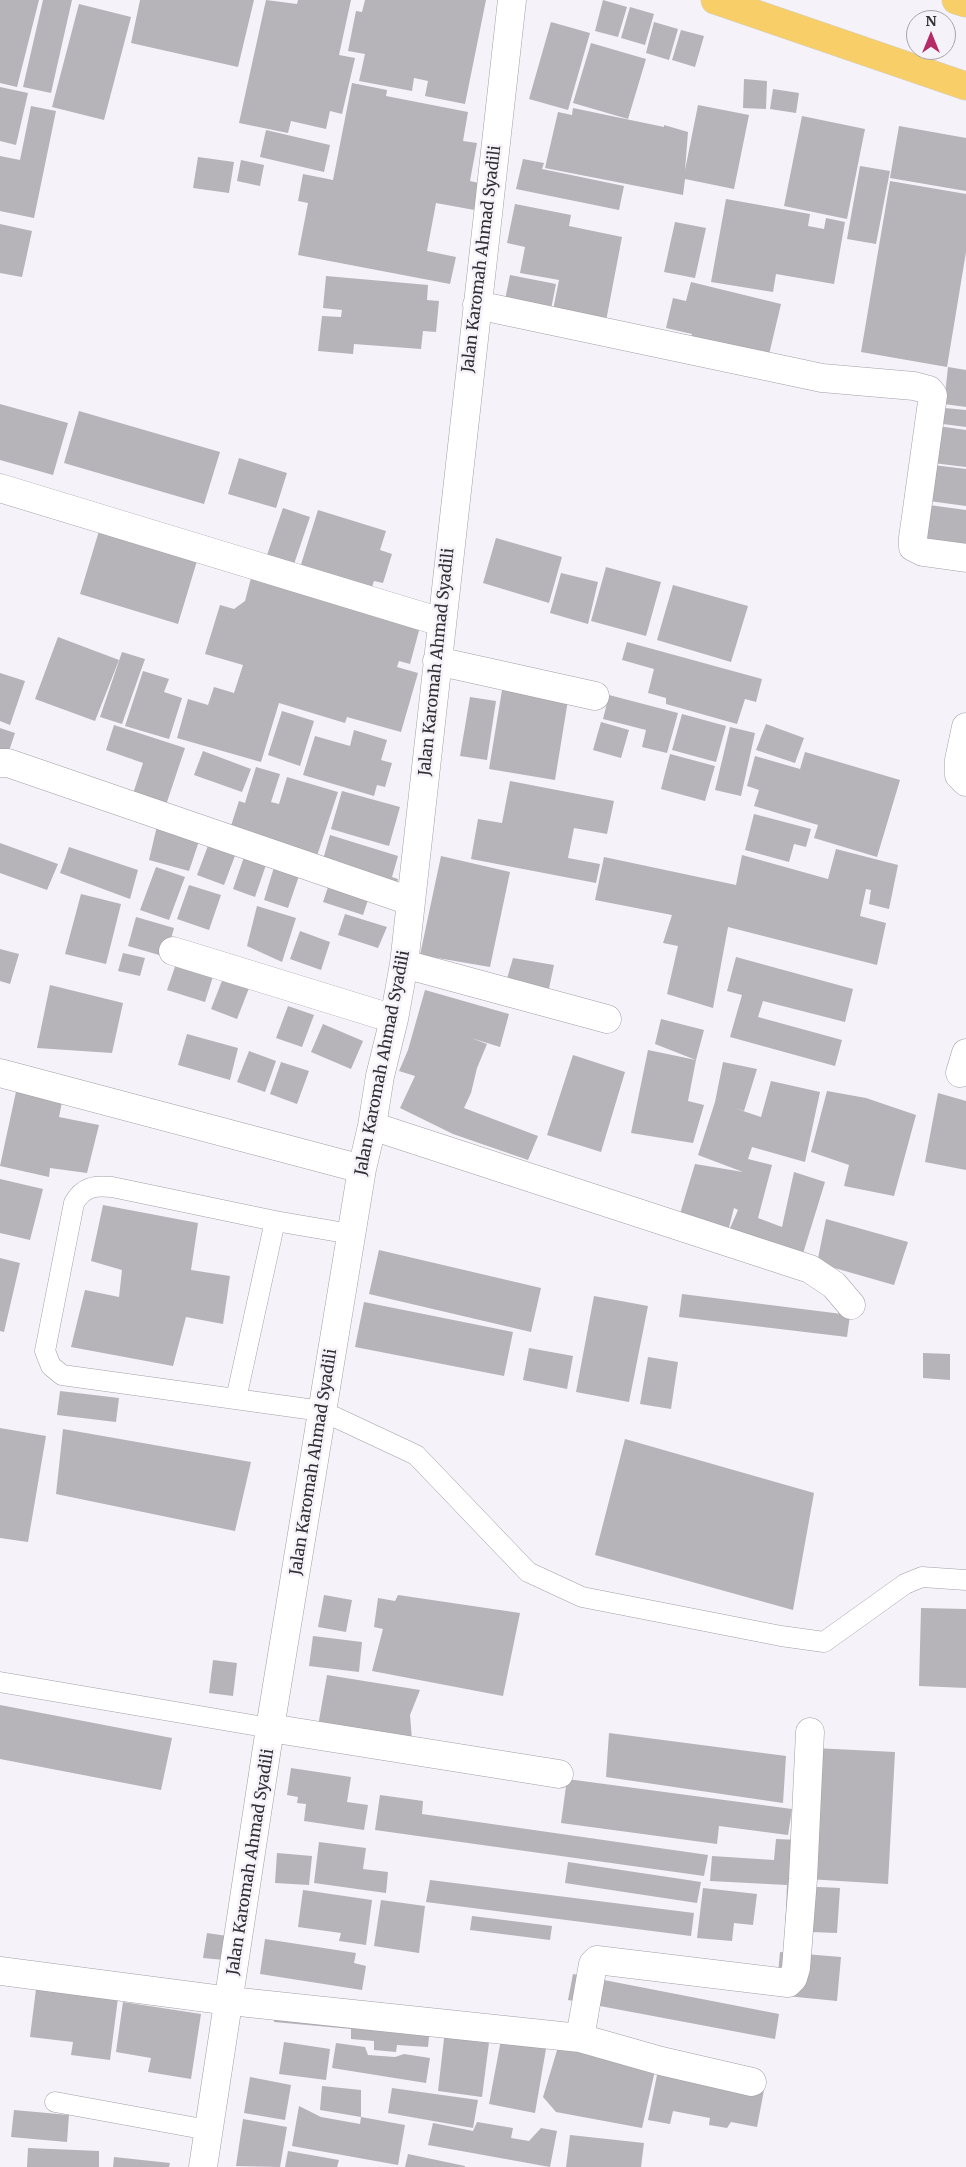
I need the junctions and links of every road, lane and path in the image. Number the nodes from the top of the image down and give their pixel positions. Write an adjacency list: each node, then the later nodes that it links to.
1 (512, 0): 6 (street, Jalan Karomah Ahmad Syadili)
2 (715, 0): 5 (highway)
3 (956, 0): 4 (highway)
4 (966, 3)
5 (966, 86)
6 (477, 305): 8 (street); 9 (street, Jalan Karomah Ahmad Syadili)
7 (0, 488): 9 (street)
8 (966, 558)
9 (441, 622): 10 (street, Jalan Karomah Ahmad Syadili)
10 (437, 661): 11 (street); 15 (street, Jalan Karomah Ahmad Syadili)
11 (595, 696)
12 (966, 727): 14 (street)
13 (0, 762): 15 (street)
14 (966, 782)
15 (410, 901): 17 (street, Jalan Karomah Ahmad Syadili)
16 (173, 951): 18 (street)
17 (404, 964): 18 (street, Jalan Karomah Ahmad Syadili); 19 (street)
18 (394, 1019): 21 (street, Jalan Karomah Ahmad Syadili)
19 (607, 1019)
20 (0, 1073): 22 (street)
21 (372, 1126): 22 (street, Jalan Karomah Ahmad Syadili); 25 (street)
22 (362, 1169): 24 (street, Jalan Karomah Ahmad Syadili)
23 (275, 1221): 24 (lane); 26 (lane); 26 (lane)
24 (351, 1234): 27 (street, Jalan Karomah Ahmad Syadili)
25 (851, 1305)
26 (236, 1399): 27 (lane)
27 (322, 1411): 28 (lane); 30 (street, Jalan Karomah Ahmad Syadili)
28 (966, 1580)
29 (0, 1682): 30 (lane)
30 (270, 1728): 32 (street); 34 (street, Jalan Karomah Ahmad Syadili)
31 (810, 1732): 35 (street)
32 (559, 1774)
33 (0, 1971): 34 (street)
34 (230, 2001): 35 (street); 38 (street, Jalan Karomah Ahmad Syadili)
35 (580, 2038): 36 (street)
36 (752, 2082)
37 (55, 2102): 38 (lane)
38 (208, 2130): 39 (street, Jalan Karomah Ahmad Syadili)
39 (203, 2167)

